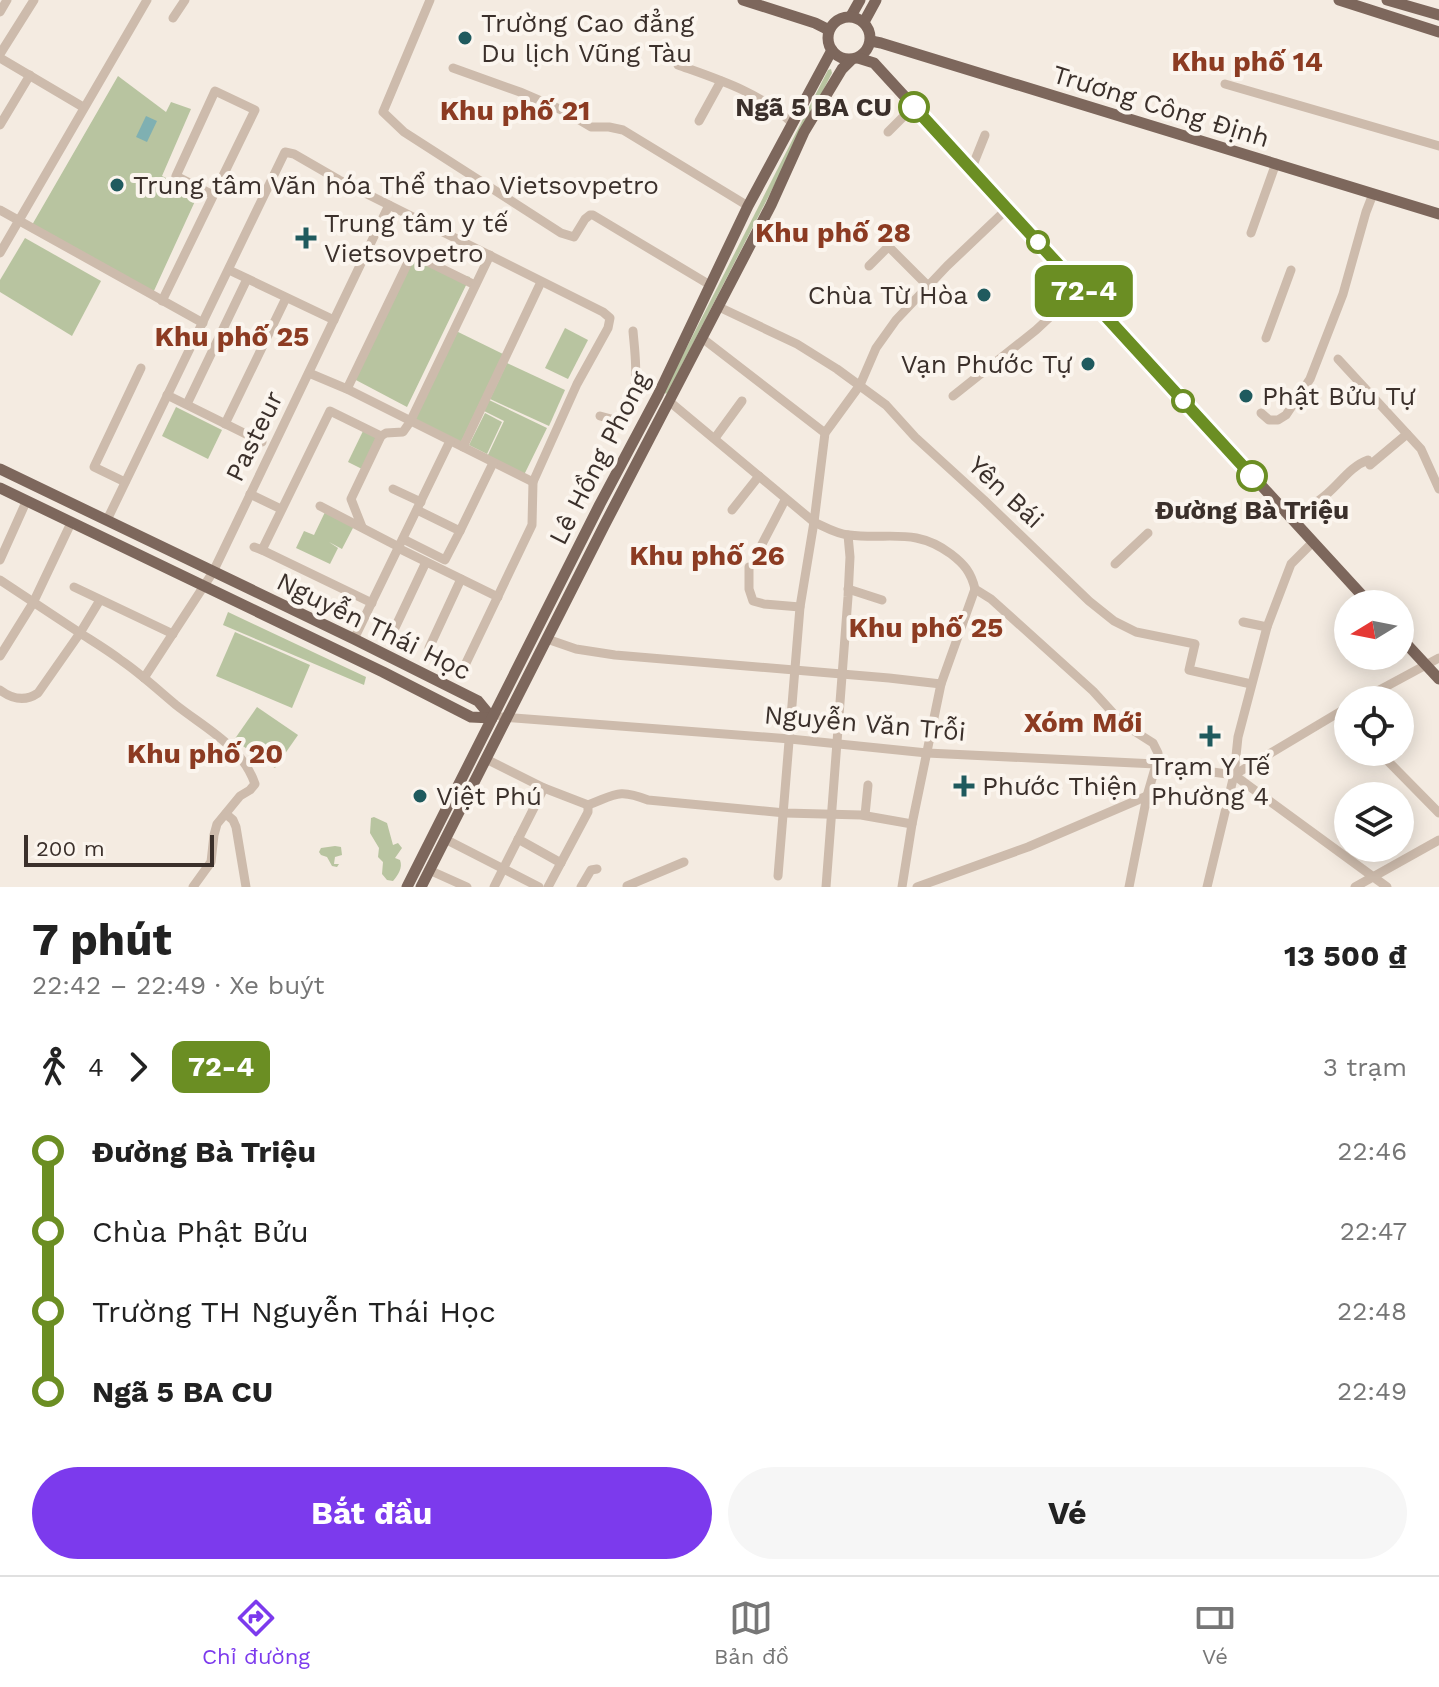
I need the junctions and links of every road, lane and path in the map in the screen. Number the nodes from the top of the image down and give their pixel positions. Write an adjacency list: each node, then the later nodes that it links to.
1 (7, 0): 11 (street)
2 (34, 0): 20 (street)
3 (147, 0): 27 (street)
4 (185, 0): 14 (street)
5 (430, 0): 54 (street)
6 (743, 0): 16 (main road)
7 (860, 0): 13 (main road)
8 (876, 0): 15 (main road)
9 (1339, 0): 17 (main road)
10 (1387, 0): 12 (main road)
11 (0, 12)
12 (1439, 15)
13 (851, 16): 15 (main road); 16 (main road)
14 (173, 18)
15 (864, 22): 18 (main road)
16 (829, 30): 19 (main road)
17 (1439, 32)
18 (871, 41): 21 (main road); 35 (main road, Trương Công Định)
19 (832, 50): 21 (main road); 30 (main road, Lê Hồng Phong)
20 (0, 56): 24 (street)
21 (854, 59): 28 (main road); 59 (main road, Lê Hồng Phong)
22 (678, 65): 25 (street)
23 (453, 68): 40 (street)
24 (30, 75): 27 (street); 31 (street)
25 (721, 81): 29 (street); 30 (street)
26 (1225, 84): 34 (street)
27 (83, 107): 44 (street)
28 (913, 107): 32 (street); 36 (main road)
29 (699, 121)
30 (792, 123): 40 (main road, Lê Hồng Phong)
31 (0, 125)
32 (888, 132)
33 (985, 135): 36 (street)
34 (1439, 146)
35 (1276, 163): 37 (main road, Trương Công Định); 45 (street)
36 (971, 170): 41 (main road)
37 (1373, 194): 43 (main road, Trương Công Định); 76 (street)
38 (213, 195): 38 (street); 58 (street)
39 (389, 205): 47 (street); 49 (street); 60 (street, Pasteur)
40 (748, 206): 54 (main road, Lê Hồng Phong)
41 (1007, 209): 55 (street); 56 (main road)
42 (0, 210): 44 (street)
43 (1439, 214)
44 (18, 221): 46 (street); 58 (street)
45 (1251, 233)
46 (0, 253)
47 (490, 255): 52 (street); 53 (street)
48 (869, 266): 55 (street)
49 (229, 270): 51 (street); 61 (street)
50 (1291, 270): 64 (street)
51 (247, 279): 57 (street); 75 (street)
52 (541, 282): 86 (street); 91 (street)
53 (475, 285): 69 (street); 78 (street)
54 (710, 285): 71 (main road, Lê Hồng Phong)
55 (928, 286): 68 (street)
56 (1081, 288): 72 (street); 102 (main road)
57 (286, 298): 60 (street); 79 (street)
58 (162, 301): 61 (street)
59 (719, 307): 63 (main road, Lê Hồng Phong); 68 (street, Yên Bái)
60 (334, 320): 67 (street, Pasteur)
61 (203, 323): 70 (street)
62 (633, 331): 77 (street)
63 (702, 338): 74 (main road, Lê Hồng Phong); 80 (street)
64 (1266, 338)
65 (1338, 359): 81 (street)
66 (141, 368): 90 (street)
67 (309, 373): 69 (street); 95 (street, Pasteur)
68 (860, 385): 80 (street); 150 (street, Yên Bái)
69 (347, 389): 78 (street)
70 (167, 395): 75 (street); 90 (street)
71 (658, 395): 74 (main road); 155 (main road, Lê Hồng Phong)
72 (953, 396)
73 (742, 401): 83 (street)
74 (670, 402): 83 (street); 137 (main road, Lê Hồng Phong)
75 (187, 404): 79 (street)
76 (1261, 413)
77 (600, 416)
78 (410, 422): 82 (street); 84 (street)
79 (225, 424): 85 (street)
80 (825, 433): 104 (street)
81 (1407, 434): 94 (street); 102 (street)
82 (381, 436): 100 (street); 106 (street)
83 (715, 438): 89 (street)
84 (450, 441): 86 (street); 99 (street)
85 (262, 442)
86 (463, 447): 87 (street)
87 (493, 463): 91 (street); 107 (street)
88 (0, 469): 103 (main road, Nguyễn Thái Học)
89 (759, 476): 96 (street); 101 (street)
90 (125, 482): 103 (street)
91 (533, 482): 125 (street)
92 (0, 488): 97 (main road, Nguyễn Thái Học)
93 (393, 489): 99 (street)
94 (1439, 489)
95 (250, 494): 100 (street); 117 (street, Pasteur)
96 (785, 500): 104 (street); 112 (street)
97 (26, 502): 105 (main road, Nguyễn Thái Học); 113 (street)
98 (320, 506): 106 (street)
99 (419, 506): 107 (street); 111 (street)
100 (281, 509): 129 (street)
101 (732, 510)
102 (1291, 519): 110 (main road)
103 (107, 520): 117 (main road, Nguyễn Thái Học)
104 (814, 522): 109 (street); 130 (street)
105 (71, 523): 120 (main road, Nguyễn Thái Học); 128 (street)
106 (362, 527): 111 (street)
107 (460, 531): 111 (street)
108 (1148, 533): 115 (street)
109 (848, 535): 122 (street); 123 (street)
110 (1313, 542): 124 (main road); 132 (street)
111 (400, 545): 114 (street); 129 (street)
112 (760, 548)
113 (0, 560)
114 (426, 562): 118 (street); 133 (street)
115 (1115, 564)
116 (749, 567): 130 (street)
117 (213, 572): 120 (street, Pasteur); 136 (main road, Nguyễn Thái Học)
118 (461, 579): 125 (street); 138 (street)
119 (0, 580): 128 (street)
120 (203, 586): 135 (street, Pasteur); 140 (main road, Nguyễn Thái Học)
121 (74, 587): 126 (street)
122 (848, 589): 127 (street); 146 (street)
123 (975, 589): 149 (street); 162 (street)
124 (1357, 590)
125 (498, 597): 143 (street)
126 (100, 600): 134 (street); 135 (street)
127 (882, 600)
128 (33, 603): 134 (street); 141 (street)
129 (372, 603): 136 (street)
130 (800, 607): 145 (street)
131 (1243, 622): 132 (street)
132 (1267, 627): 150 (street)
133 (393, 632)
134 (80, 633): 147 (street); 152 (street)
135 (173, 634): 147 (street, Pasteur)
136 (354, 639): 140 (main road); 155 (main road, Nguyễn Thái Học)
137 (547, 639): 145 (street); 154 (main road, Lê Hồng Phong)
138 (429, 648)
139 (1414, 652): 144 (main road)
140 (347, 655): 155 (main road, Nguyễn Thái Học)
141 (0, 656)
142 (1439, 658): 144 (street)
143 (466, 663)
144 (1427, 665): 148 (main road); 151 (street)
145 (796, 670): 146 (street); 157 (street)
146 (841, 674): 149 (street); 159 (street)
147 (144, 678): 171 (street)
148 (1439, 679)
149 (941, 684): 160 (street)
150 (1251, 684): 164 (street)
151 (1387, 686)
152 (0, 690)
153 (1334, 716): 164 (street)
154 (507, 717): 155 (street, Nguyễn Văn Trỗi); 157 (street, Nguyễn Văn Trỗi); 158 (main road, Lê Hồng Phong)
155 (492, 718): 156 (main road, Lê Hồng Phong)
156 (483, 736): 158 (main road); 180 (main road, Lê Hồng Phong)
157 (790, 739): 159 (street, Nguyễn Văn Trỗi); 169 (street)
158 (495, 742): 161 (main road, Lê Hồng Phong)
159 (837, 745): 160 (street, Nguyễn Văn Trỗi); 172 (street)
160 (927, 753): 162 (street, Nguyễn Văn Trỗi); 174 (street)
161 (486, 759): 166 (street); 175 (main road, Lê Hồng Phong)
162 (1156, 764): 164 (street, Nguyễn Văn Trỗi); 167 (street)
163 (1393, 766): 170 (street)
164 (1234, 775): 184 (street); 199 (street)
165 (868, 785): 173 (street)
166 (544, 788): 168 (street); 176 (street)
167 (1147, 796): 197 (street); 198 (street)
168 (588, 805): 169 (street); 179 (street)
169 (785, 813): 172 (street); 183 (street)
170 (1439, 813)
171 (226, 814): 186 (street); 187 (street)
172 (831, 815): 173 (street); 195 (street)
173 (865, 815): 174 (street)
174 (912, 824): 196 (street)
175 (445, 839): 180 (main road, Lê Hồng Phong); 181 (street)
176 (518, 839): 179 (street); 181 (street)
177 (1439, 840): 184 (street)
178 (684, 862): 185 (street)
179 (561, 863): 193 (street)
180 (428, 865): 188 (main road, Lê Hồng Phong); 189 (main road, Lê Hồng Phong); 190 (street)
181 (503, 869): 191 (street); 192 (street)
182 (597, 869): 194 (street)
183 (778, 876)
184 (1374, 877): 200 (street); 201 (street)
185 (627, 886)
186 (193, 887)
187 (246, 887)
188 (407, 887)
189 (421, 887)
190 (467, 887)
191 (494, 887)
192 (539, 887)
193 (548, 887)
194 (581, 887)
195 (826, 887)
196 (902, 887)
197 (917, 887)
198 (1129, 887)
199 (1207, 887)
200 (1355, 887)
201 (1387, 887)

